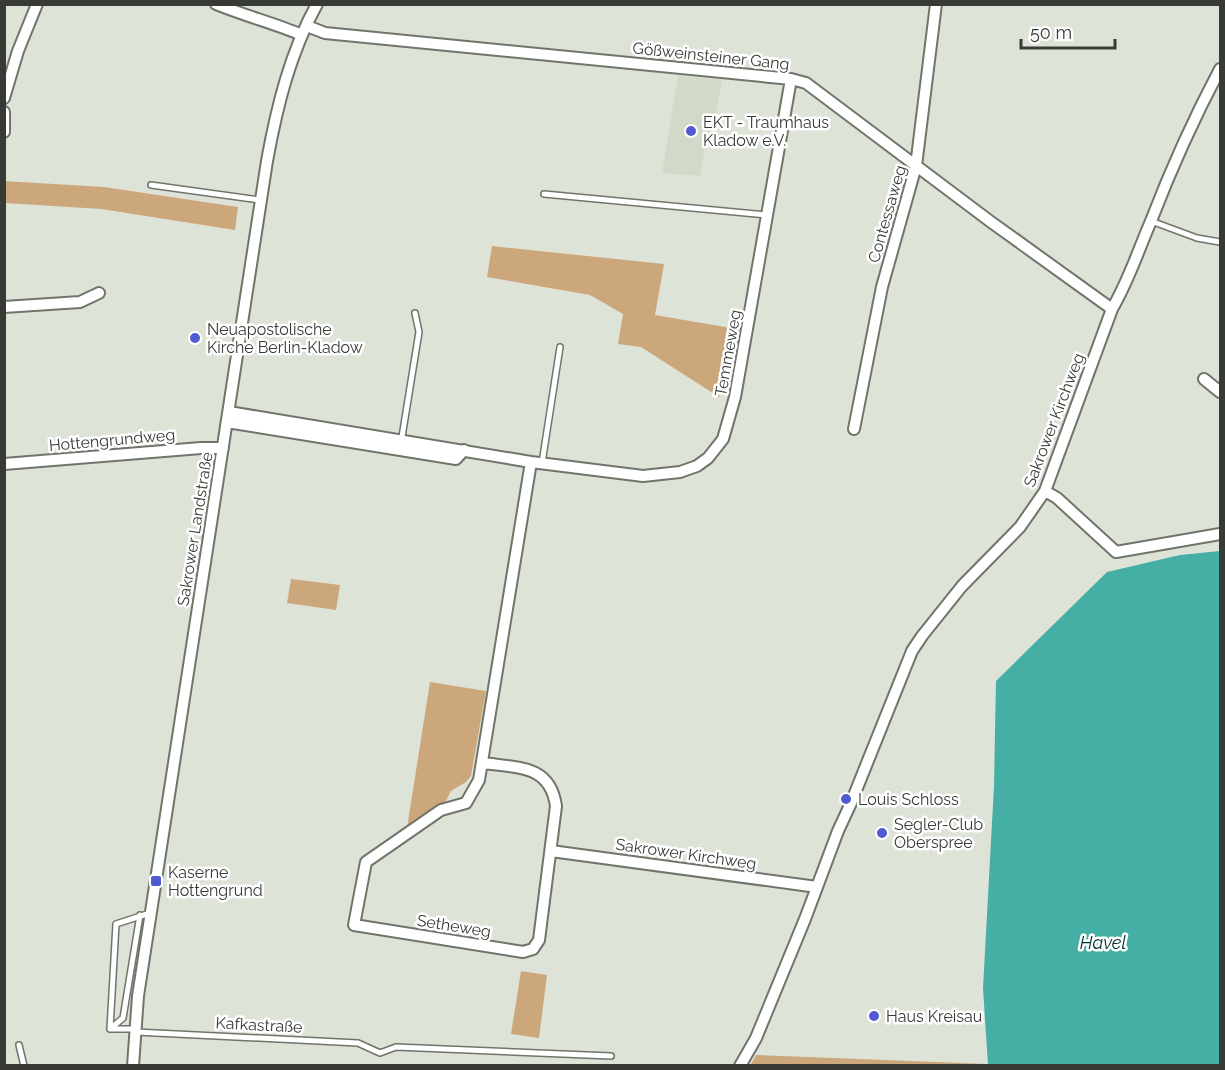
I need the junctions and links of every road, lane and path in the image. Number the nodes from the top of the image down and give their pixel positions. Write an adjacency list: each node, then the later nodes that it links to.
1 (37, 4): 8 (street)
2 (216, 4): 5 (street, Gößweinsteiner Gang)
3 (317, 4): 5 (street, Sakrower Landstraße)
4 (936, 4): 11 (street, Contessaweg)
5 (304, 31): 7 (street, Gößweinsteiner Gang); 14 (street, Sakrower Landstraße)
6 (1221, 69): 16 (street, Sakrower Kirchweg)
7 (791, 79): 11 (street, Gößweinsteiner Gang); 15 (street, Temmeweg)
8 (4, 99)
9 (4, 112): 10 (street)
10 (4, 132)
11 (916, 166): 20 (street, Gößweinsteiner Gang); 26 (street, Contessaweg)
12 (151, 184): 14 (lane)
13 (544, 194): 15 (lane)
14 (262, 201): 25 (street, Sakrower Landstraße)
15 (767, 215): 29 (street, Temmeweg)
16 (1151, 221): 17 (lane); 20 (street, Sakrower Kirchweg)
17 (1221, 242)
18 (99, 293): 19 (street)
19 (4, 307)
20 (1112, 309): 31 (street, Sakrower Kirchweg)
21 (415, 313): 27 (lane)
22 (560, 347): 29 (lane)
23 (1204, 379): 24 (street)
24 (1221, 392)
25 (228, 417): 27 (street, Temmeweg); 28 (street, Sakrower Landstraße)
26 (854, 429)
27 (401, 445): 29 (street, Temmeweg)
28 (223, 448): 30 (street, Hottengrundweg); 36 (street, Sakrower Landstraße)
29 (537, 462): 33 (street, Setheweg)
30 (4, 464)
31 (1045, 490): 32 (street); 35 (street, Sakrower Kirchweg)
32 (1221, 534)
33 (483, 763): 34 (street, Setheweg); 34 (street, Setheweg)
34 (551, 851): 35 (street, Sakrower Kirchweg)
35 (817, 887): 43 (street, Sakrower Kirchweg)
36 (145, 914): 37 (lane); 37 (lane); 38 (street, Sakrower Landstraße)
37 (110, 1029): 38 (lane, Kafkastraße)
38 (134, 1030): 40 (lane, Kafkastraße); 42 (street, Sakrower Landstraße)
39 (19, 1045): 41 (lane)
40 (611, 1056)
41 (24, 1065)
42 (133, 1065)
43 (741, 1065)

